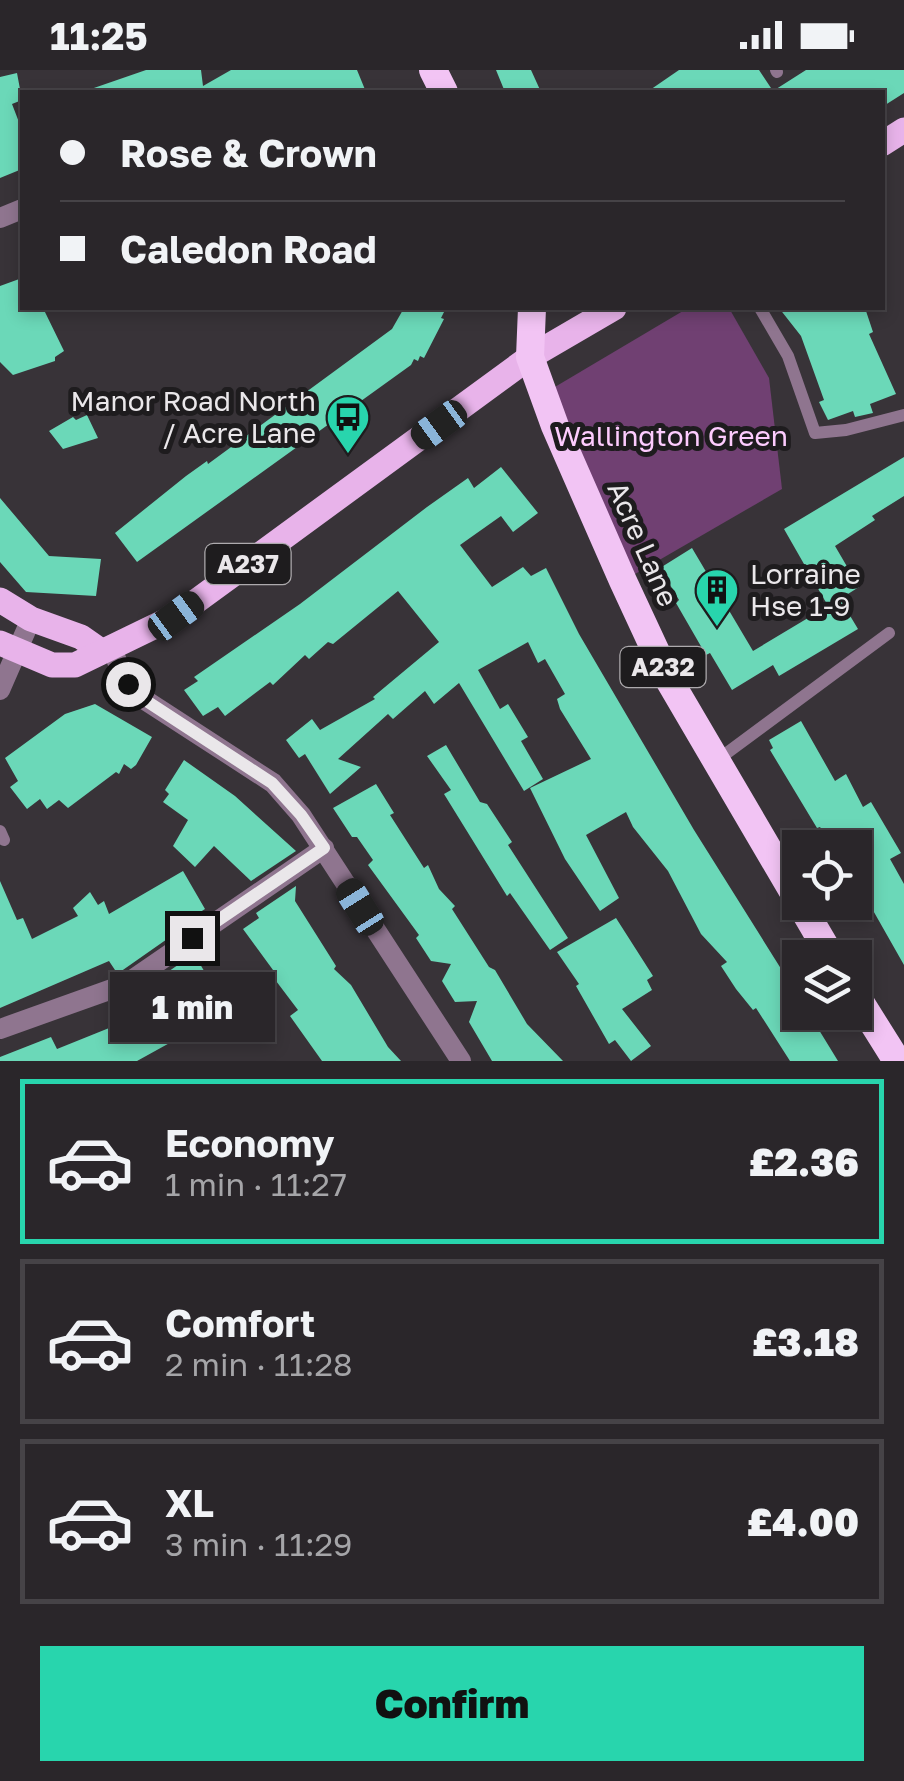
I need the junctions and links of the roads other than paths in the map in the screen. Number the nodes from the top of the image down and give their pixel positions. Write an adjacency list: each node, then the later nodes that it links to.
1 (532, 310): 4 (highway, A232)
2 (611, 310): 4 (main road, A237)
3 (761, 310): 5 (lane)
4 (530, 358): 10 (main road, A237); 12 (highway, Acre Lane / A232)
5 (904, 416)
6 (0, 600): 7 (main road)
7 (31, 620): 9 (street); 10 (main road)
8 (889, 633): 12 (lane)
9 (8, 647): 10 (main road, A237); 11 (street)
10 (107, 650): 13 (street)
11 (0, 690)
12 (716, 760): 14 (highway, Acre Lane / A232)
13 (324, 848): 16 (street); 17 (street)
14 (821, 940)
15 (872, 1021): 18 (highway)
16 (0, 1028)
17 (461, 1061)
18 (897, 1061)

